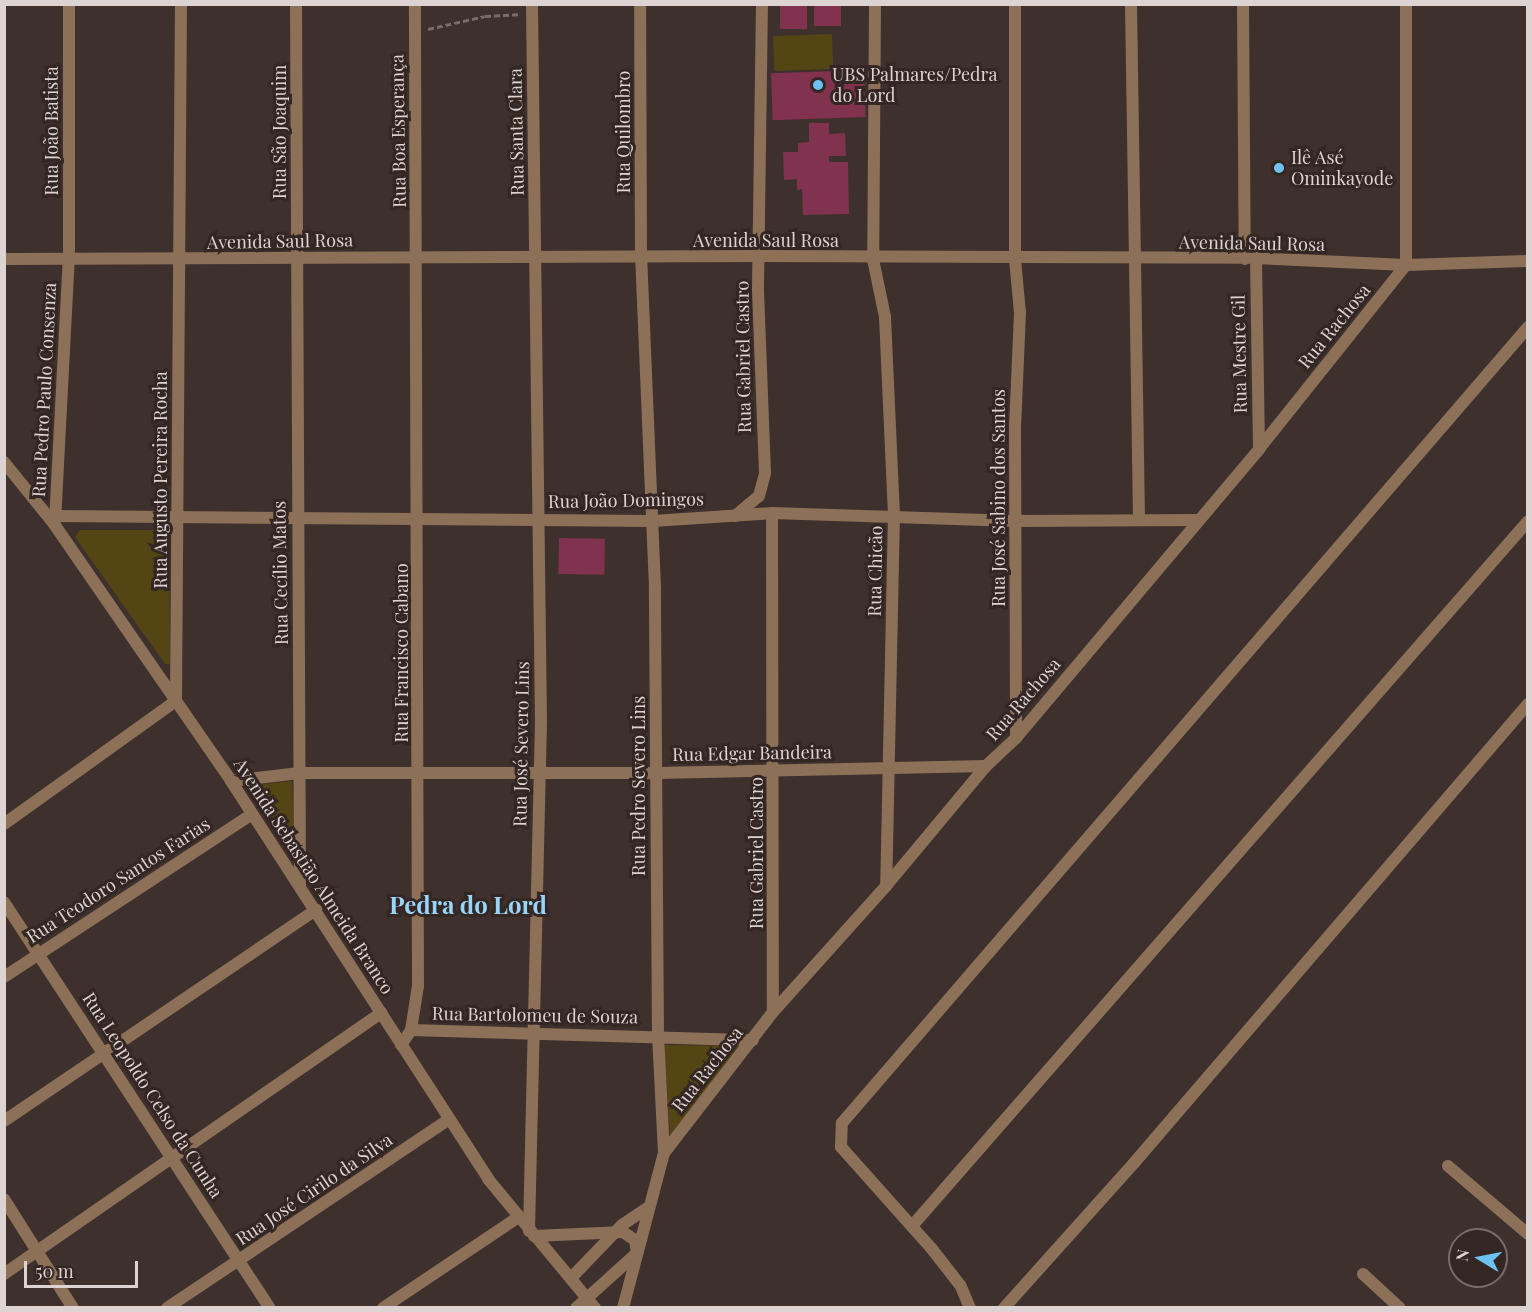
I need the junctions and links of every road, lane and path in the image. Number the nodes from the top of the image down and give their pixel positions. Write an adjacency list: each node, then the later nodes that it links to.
1 (69, 4): 16 (street, Rua João Batista)
2 (181, 4): 23 (street, Rua Augusto Pereira Rocha)
3 (297, 4): 24 (street, Rua São Joaquim)
4 (415, 4): 13 (street, Rua Boa Esperança)
5 (640, 4): 20 (street, Rua Quilombro)
6 (762, 4): 15 (street, Rua Gabriel Castro)
7 (875, 4): 21 (street, Rua Chicão)
8 (1015, 4): 22 (street, Rua José Sabino dos Santos)
9 (1131, 4): 25 (street)
10 (1243, 4): 18 (street, Rua Mestre Gil)
11 (1406, 4): 27 (street)
12 (532, 9): 13 (path); 17 (street, Rua Santa Clara)
13 (415, 31): 14 (street, Rua Boa Esperança)
14 (417, 256): 17 (street, Avenida Saul Rosa); 24 (street, Avenida Saul Rosa); 35 (street, Rua Francisco Cabano)
15 (760, 256): 20 (street, Avenida Saul Rosa); 21 (street, Avenida Saul Rosa); 34 (street, Rua Gabriel Castro)
16 (69, 258): 19 (street, Avenida Saul Rosa); 23 (street, Avenida Saul Rosa); 38 (street, Rua Pedro Paulo Consenza)
17 (536, 258): 20 (street, Avenida Saul Rosa); 37 (street, Rua José Severo Lins)
18 (1250, 258): 25 (street, Avenida Saul Rosa); 27 (street, Avenida Saul Rosa); 29 (street, Rua Mestre Gil)
19 (4, 259)
20 (641, 259): 41 (street, Rua Pedro Severo Lins)
21 (873, 259): 22 (street, Avenida Saul Rosa); 32 (street, Rua Chicão)
22 (1015, 259): 25 (street, Avenida Saul Rosa); 42 (street, Rua José Sabino dos Santos)
23 (179, 260): 24 (street, Avenida Saul Rosa); 36 (street, Rua Augusto Pereira Rocha)
24 (297, 260): 33 (street, Rua Cecílio Matos)
25 (1132, 260): 39 (street)
26 (1527, 261): 27 (street, Avenida Saul Rosa)
27 (1406, 265): 29 (street, Rua Rachosa)
28 (1527, 327): 79 (street)
29 (1258, 449): 40 (street, Rua Rachosa)
30 (4, 462): 38 (street, Avenida Sebastião Almeida Branco)
31 (772, 513): 32 (street, Rua João Domingos); 34 (street, Rua João Domingos); 49 (street, Rua Gabriel Castro)
32 (894, 514): 42 (street, Rua João Domingos); 48 (street, Rua Chicão)
33 (297, 515): 35 (street, Rua João Domingos); 36 (street, Rua João Domingos); 52 (street, Rua Cecílio Matos)
34 (735, 516): 41 (street, Rua João Domingos)
35 (418, 518): 37 (street, Rua João Domingos); 50 (street, Rua Francisco Cabano)
36 (178, 519): 38 (street, Rua João Domingos); 44 (street, Rua Augusto Pereira Rocha)
37 (539, 519): 41 (street, Rua João Domingos); 51 (street, Rua José Severo Lins)
38 (55, 520): 44 (street, Avenida Sebastião Almeida Branco)
39 (1139, 520): 40 (street, Rua João Domingos); 42 (street, Rua João Domingos)
40 (1198, 520): 46 (street, Rua Rachosa)
41 (652, 521): 53 (street, Rua Pedro Severo Lins)
42 (1015, 521): 46 (street, Rua José Sabino dos Santos)
43 (1527, 521): 79 (street)
44 (176, 701): 54 (street, Avenida Sebastião Almeida Branco); 56 (street)
45 (1527, 704): 97 (street)
46 (1016, 738): 47 (street, Rua Rachosa)
47 (986, 766): 48 (street, Rua Edgar Bandeira); 58 (street, Rua Rachosa)
48 (888, 769): 49 (street, Rua Edgar Bandeira); 58 (street, Rua Chicão)
49 (774, 770): 53 (street, Rua Edgar Bandeira); 63 (street, Rua Gabriel Castro)
50 (419, 771): 51 (street, Rua Edgar Bandeira); 52 (street, Rua Edgar Bandeira); 65 (street, Rua Francisco Cabano)
51 (539, 772): 53 (street, Rua Edgar Bandeira); 66 (street, Rua José Severo Lins)
52 (300, 773): 54 (street, Rua Edgar Bandeira); 57 (street, Rua Cecílio Matos)
53 (656, 773): 67 (street, Rua Pedro Severo Lins)
54 (231, 781): 55 (street, Avenida Sebastião Almeida Branco)
55 (252, 814): 57 (street, Avenida Sebastião Almeida Branco); 61 (street, Rua Teodoro Santos Farias)
56 (4, 824)
57 (300, 886): 60 (street, Avenida Sebastião Almeida Branco)
58 (886, 886): 63 (street, Rua Rachosa)
59 (4, 902): 61 (street, Rua Leopoldo Celso da Cunha)
60 (316, 910): 64 (street, Avenida Sebastião Almeida Branco); 70 (street)
61 (38, 953): 62 (street, Rua Teodoro Santos Farias); 70 (street, Rua Leopoldo Celso da Cunha)
62 (4, 977)
63 (773, 1012): 68 (street, Rua Rachosa)
64 (381, 1013): 69 (street, Avenida Sebastião Almeida Branco); 74 (street)
65 (411, 1030): 66 (street, Rua Bartolomeu de Souza); 69 (street, Rua Francisco Cabano)
66 (534, 1033): 67 (street, Rua Bartolomeu de Souza); 80 (street, Rua José Severo Lins)
67 (658, 1036): 68 (street, Rua Bartolomeu de Souza); 73 (street, Rua Pedro Severo Lins)
68 (753, 1040): 73 (street, Rua Rachosa)
69 (401, 1045): 71 (street, Avenida Sebastião Almeida Branco)
70 (107, 1054): 72 (street); 74 (street, Rua Leopoldo Celso da Cunha)
71 (449, 1119): 78 (street, Avenida Sebastião Almeida Branco); 85 (street, Rua José Cirilo da Silva)
72 (4, 1121)
73 (664, 1153): 77 (street, Rua Pedro Severo Lins)
74 (173, 1157): 83 (street); 85 (street, Rua Leopoldo Celso da Cunha)
75 (1448, 1166): 82 (street)
76 (4, 1199): 83 (street)
77 (647, 1208): 81 (street); 84 (street, Rua Pedro Severo Lins)
78 (518, 1218): 80 (street, Avenida Sebastião Almeida Branco); 93 (street)
79 (912, 1226): 96 (street)
80 (531, 1234): 81 (street); 88 (street, Avenida Sebastião Almeida Branco)
81 (614, 1234): 84 (street); 88 (street)
82 (1527, 1234)
83 (38, 1252): 86 (street); 90 (street)
84 (637, 1253): 89 (street); 95 (street, Rua Pedro Severo Lins)
85 (239, 1261): 91 (street, Rua José Cirilo da Silva); 92 (street, Rua Leopoldo Celso da Cunha)
86 (4, 1274)
87 (1363, 1274): 98 (street)
88 (571, 1278): 89 (street, Avenida Sebastião Almeida Branco)
89 (592, 1303): 94 (street)
90 (73, 1308)
91 (167, 1308)
92 (270, 1308)
93 (382, 1308)
94 (576, 1308)
95 (623, 1308)
96 (970, 1308)
97 (1004, 1308)
98 (1400, 1308)

